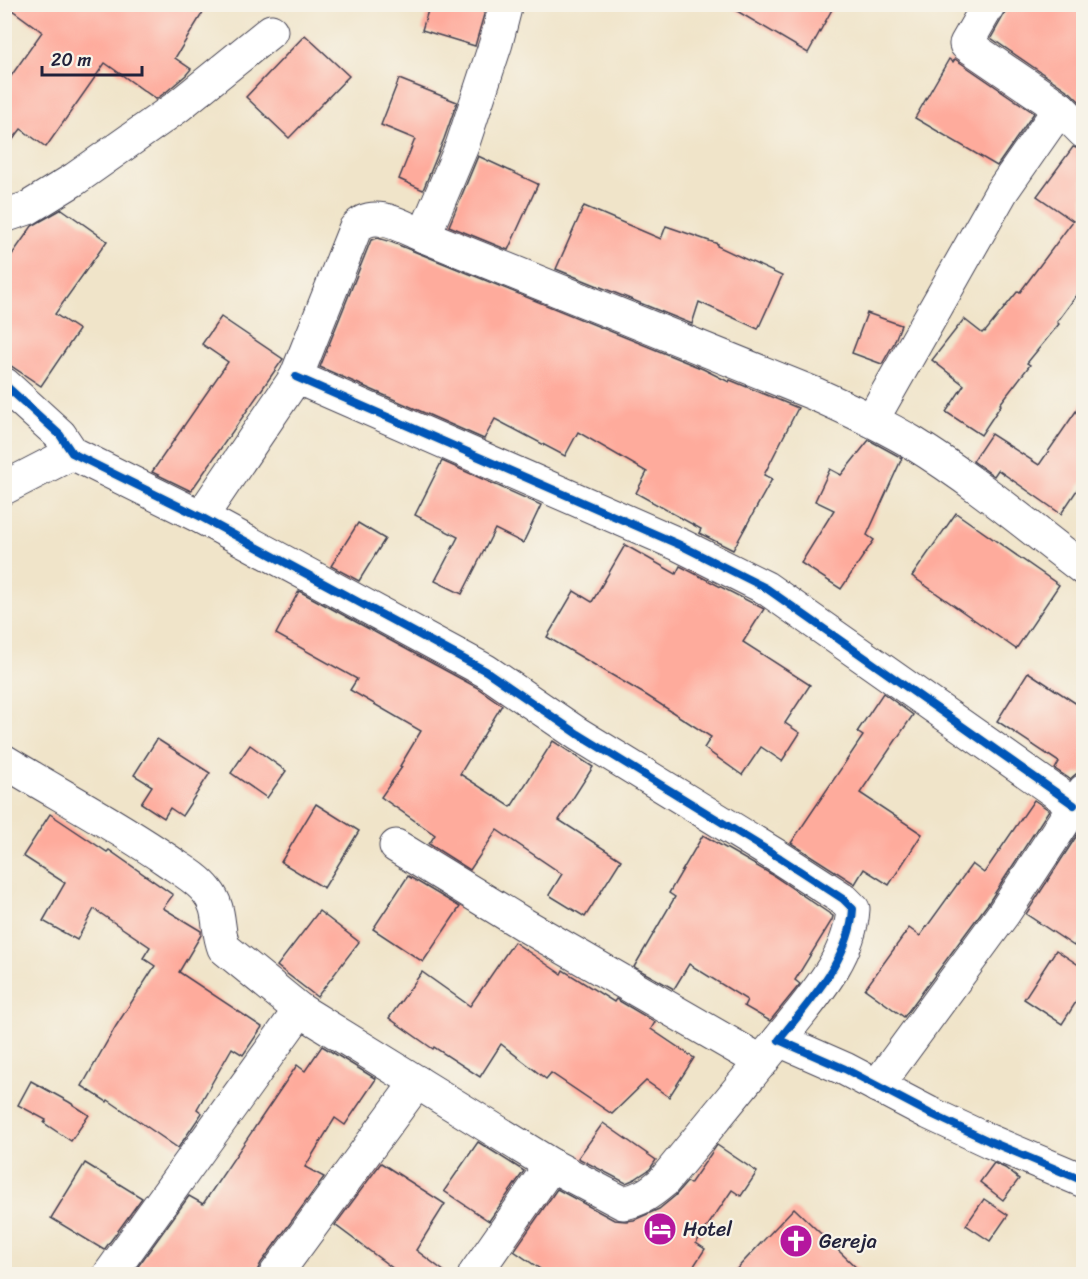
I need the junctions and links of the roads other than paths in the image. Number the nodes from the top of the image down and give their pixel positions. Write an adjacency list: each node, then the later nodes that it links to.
1 (506, 4): 7 (street)
2 (989, 4): 4 (street)
3 (271, 31): 6 (street)
4 (1060, 108): 5 (street); 10 (street)
5 (1083, 132)
6 (4, 216)
7 (424, 236): 8 (street); 10 (street)
8 (296, 377): 13 (street); 16 (street)
9 (4, 384): 11 (street)
10 (872, 420): 14 (street)
11 (66, 444): 12 (street); 13 (street)
12 (4, 488)
13 (201, 517): 19 (street)
14 (1083, 569)
15 (4, 761): 18 (street)
16 (1078, 798): 21 (street)
17 (396, 846): 19 (street)
18 (300, 1010): 20 (street); 24 (street)
19 (770, 1051): 21 (street); 22 (street)
20 (417, 1082): 22 (street); 25 (street)
21 (878, 1086): 23 (street)
22 (551, 1166): 26 (street)
23 (1083, 1181)
24 (110, 1275)
25 (276, 1275)
26 (474, 1275)

